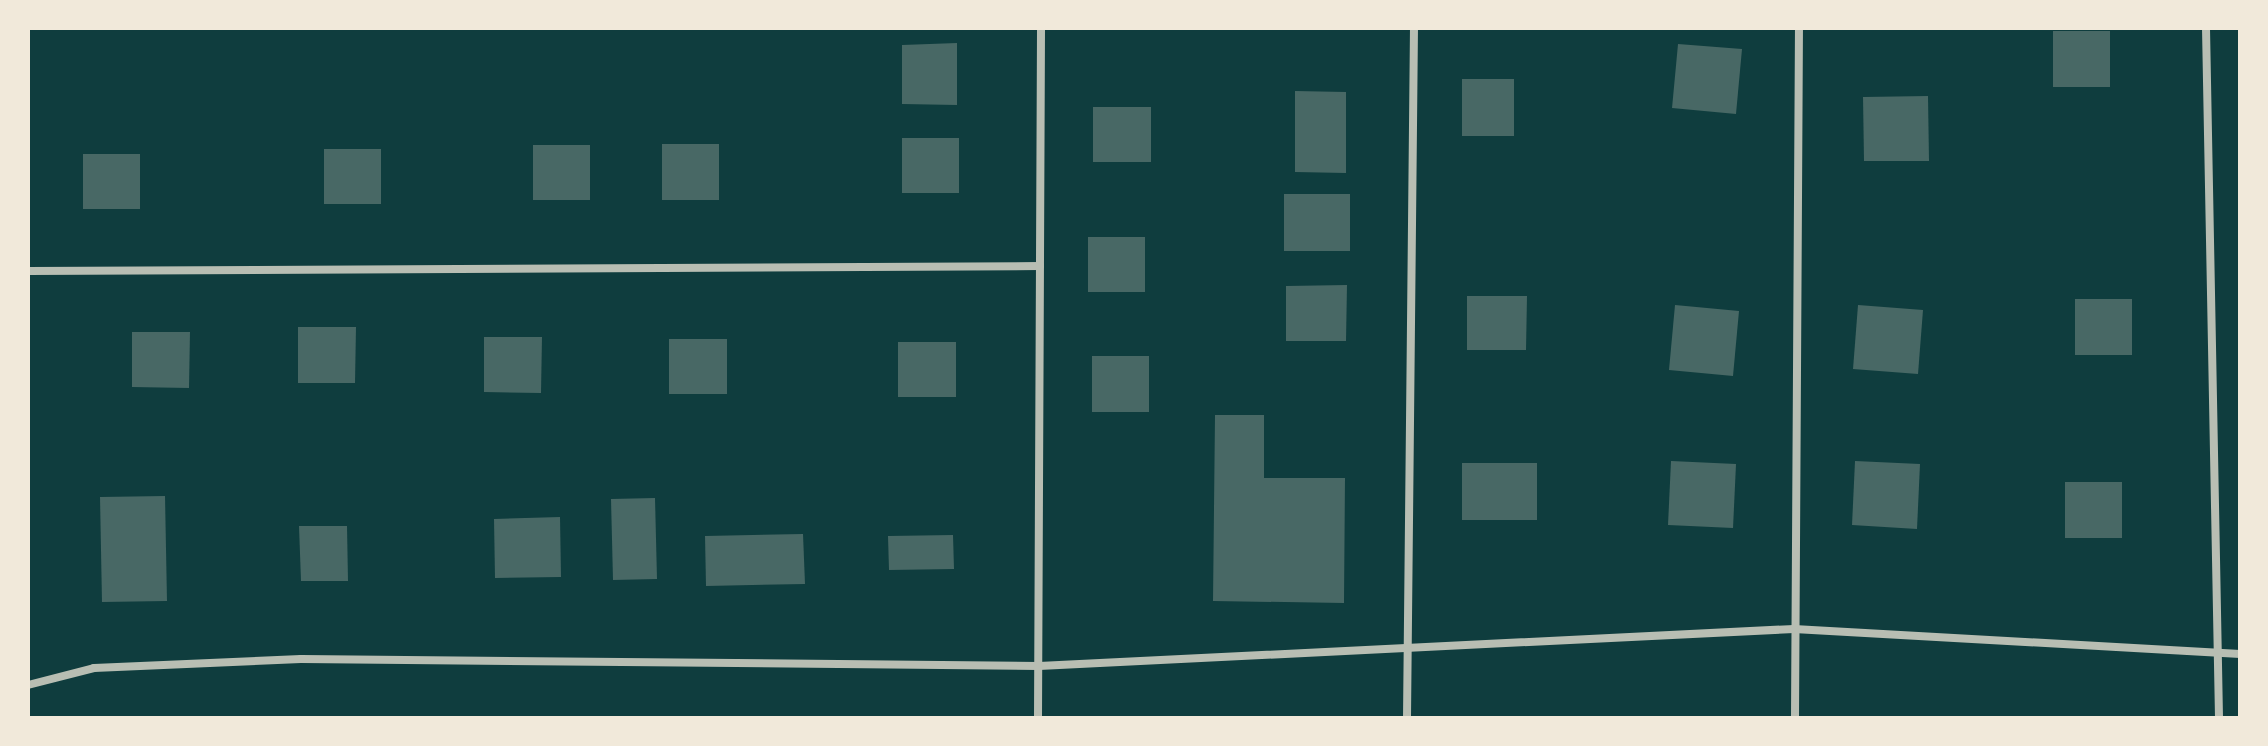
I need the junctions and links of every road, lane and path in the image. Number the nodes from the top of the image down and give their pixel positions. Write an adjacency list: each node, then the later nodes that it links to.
1 (1041, 28): 5 (street)
2 (1414, 28): 8 (street)
3 (1799, 28): 7 (street)
4 (2206, 28): 9 (street)
5 (1040, 266): 6 (street); 11 (street)
6 (28, 271)
7 (1794, 629): 8 (street); 9 (street); 15 (street)
8 (1407, 643): 11 (street); 14 (street)
9 (2219, 652): 10 (street); 16 (street)
10 (2240, 654)
11 (1039, 666): 12 (street); 13 (street)
12 (28, 685)
13 (1038, 718)
14 (1407, 718)
15 (1795, 718)
16 (2219, 718)

